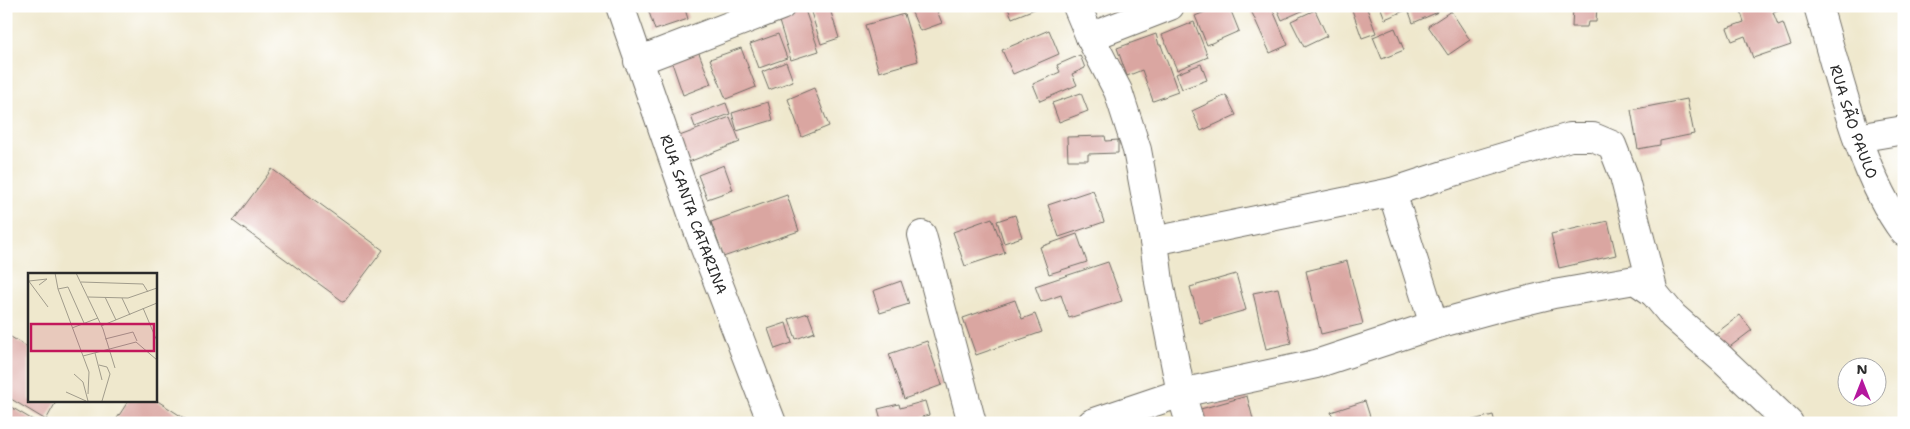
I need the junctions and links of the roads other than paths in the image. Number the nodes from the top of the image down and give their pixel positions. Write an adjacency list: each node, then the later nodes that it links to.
1 (620, 6): 7 (street, RUA SANTA CATARINA)
2 (781, 6): 7 (street)
3 (1077, 6): 6 (street)
4 (1170, 6): 6 (street)
5 (1818, 6): 9 (street, RUA SÃO PAULO)
6 (1090, 37): 13 (street)
7 (638, 61): 17 (street, RUA SANTA CATARINA)
8 (1904, 130): 9 (street)
9 (1857, 138): 11 (street, RUA SÃO PAULO)
10 (1392, 192): 13 (street); 14 (street); 15 (street)
11 (1904, 232)
12 (922, 235): 18 (street)
13 (1154, 241): 16 (street)
14 (1654, 293): 15 (street); 21 (street)
15 (1434, 325): 16 (street)
16 (1181, 393): 19 (street); 20 (street)
17 (772, 423)
18 (972, 423)
19 (1092, 423)
20 (1190, 423)
21 (1789, 423)

